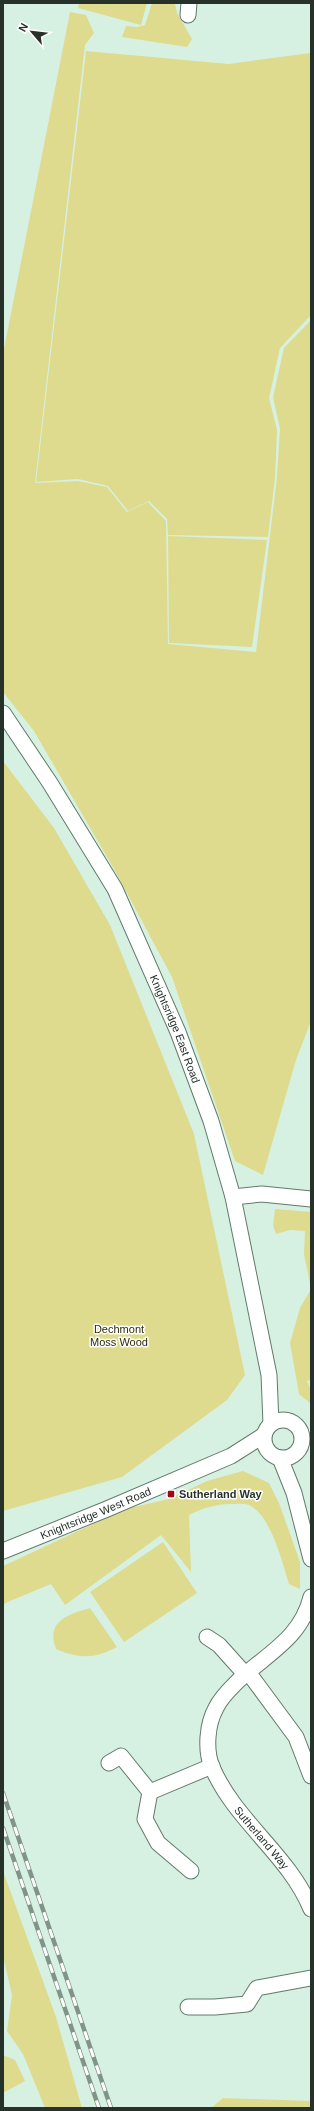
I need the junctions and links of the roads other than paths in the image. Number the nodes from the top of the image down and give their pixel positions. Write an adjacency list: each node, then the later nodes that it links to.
1 (3, 713): 2 (street, Knightsridge East Road)
2 (232, 1197): 3 (street); 4 (street, Knightsridge East Road)
3 (311, 1199)
4 (269, 1375): 5 (street, Knightsridge East Road); 6 (street, Knightsridge East Road)
5 (299, 1424): 6 (street); 7 (street, Knightsridge East Road)
6 (267, 1430): 7 (street, Knightsridge East Road); 8 (street, Knightsridge West Road)
7 (291, 1449): 8 (street, Knightsridge West Road); 10 (street)
8 (231, 1456): 9 (street, Knightsridge West Road)
9 (3, 1551)
10 (311, 1559)
11 (310, 1602): 13 (street, Sutherland Way)
12 (207, 1637): 13 (street)
13 (247, 1673): 15 (street, Sutherland Way); 16 (street)
14 (109, 1763): 17 (street)
15 (212, 1766): 17 (street); 19 (street, Sutherland Way)
16 (311, 1776)
17 (150, 1792): 18 (street)
18 (191, 1871)
19 (311, 1909)
20 (311, 1978): 21 (street)
21 (188, 2007)

